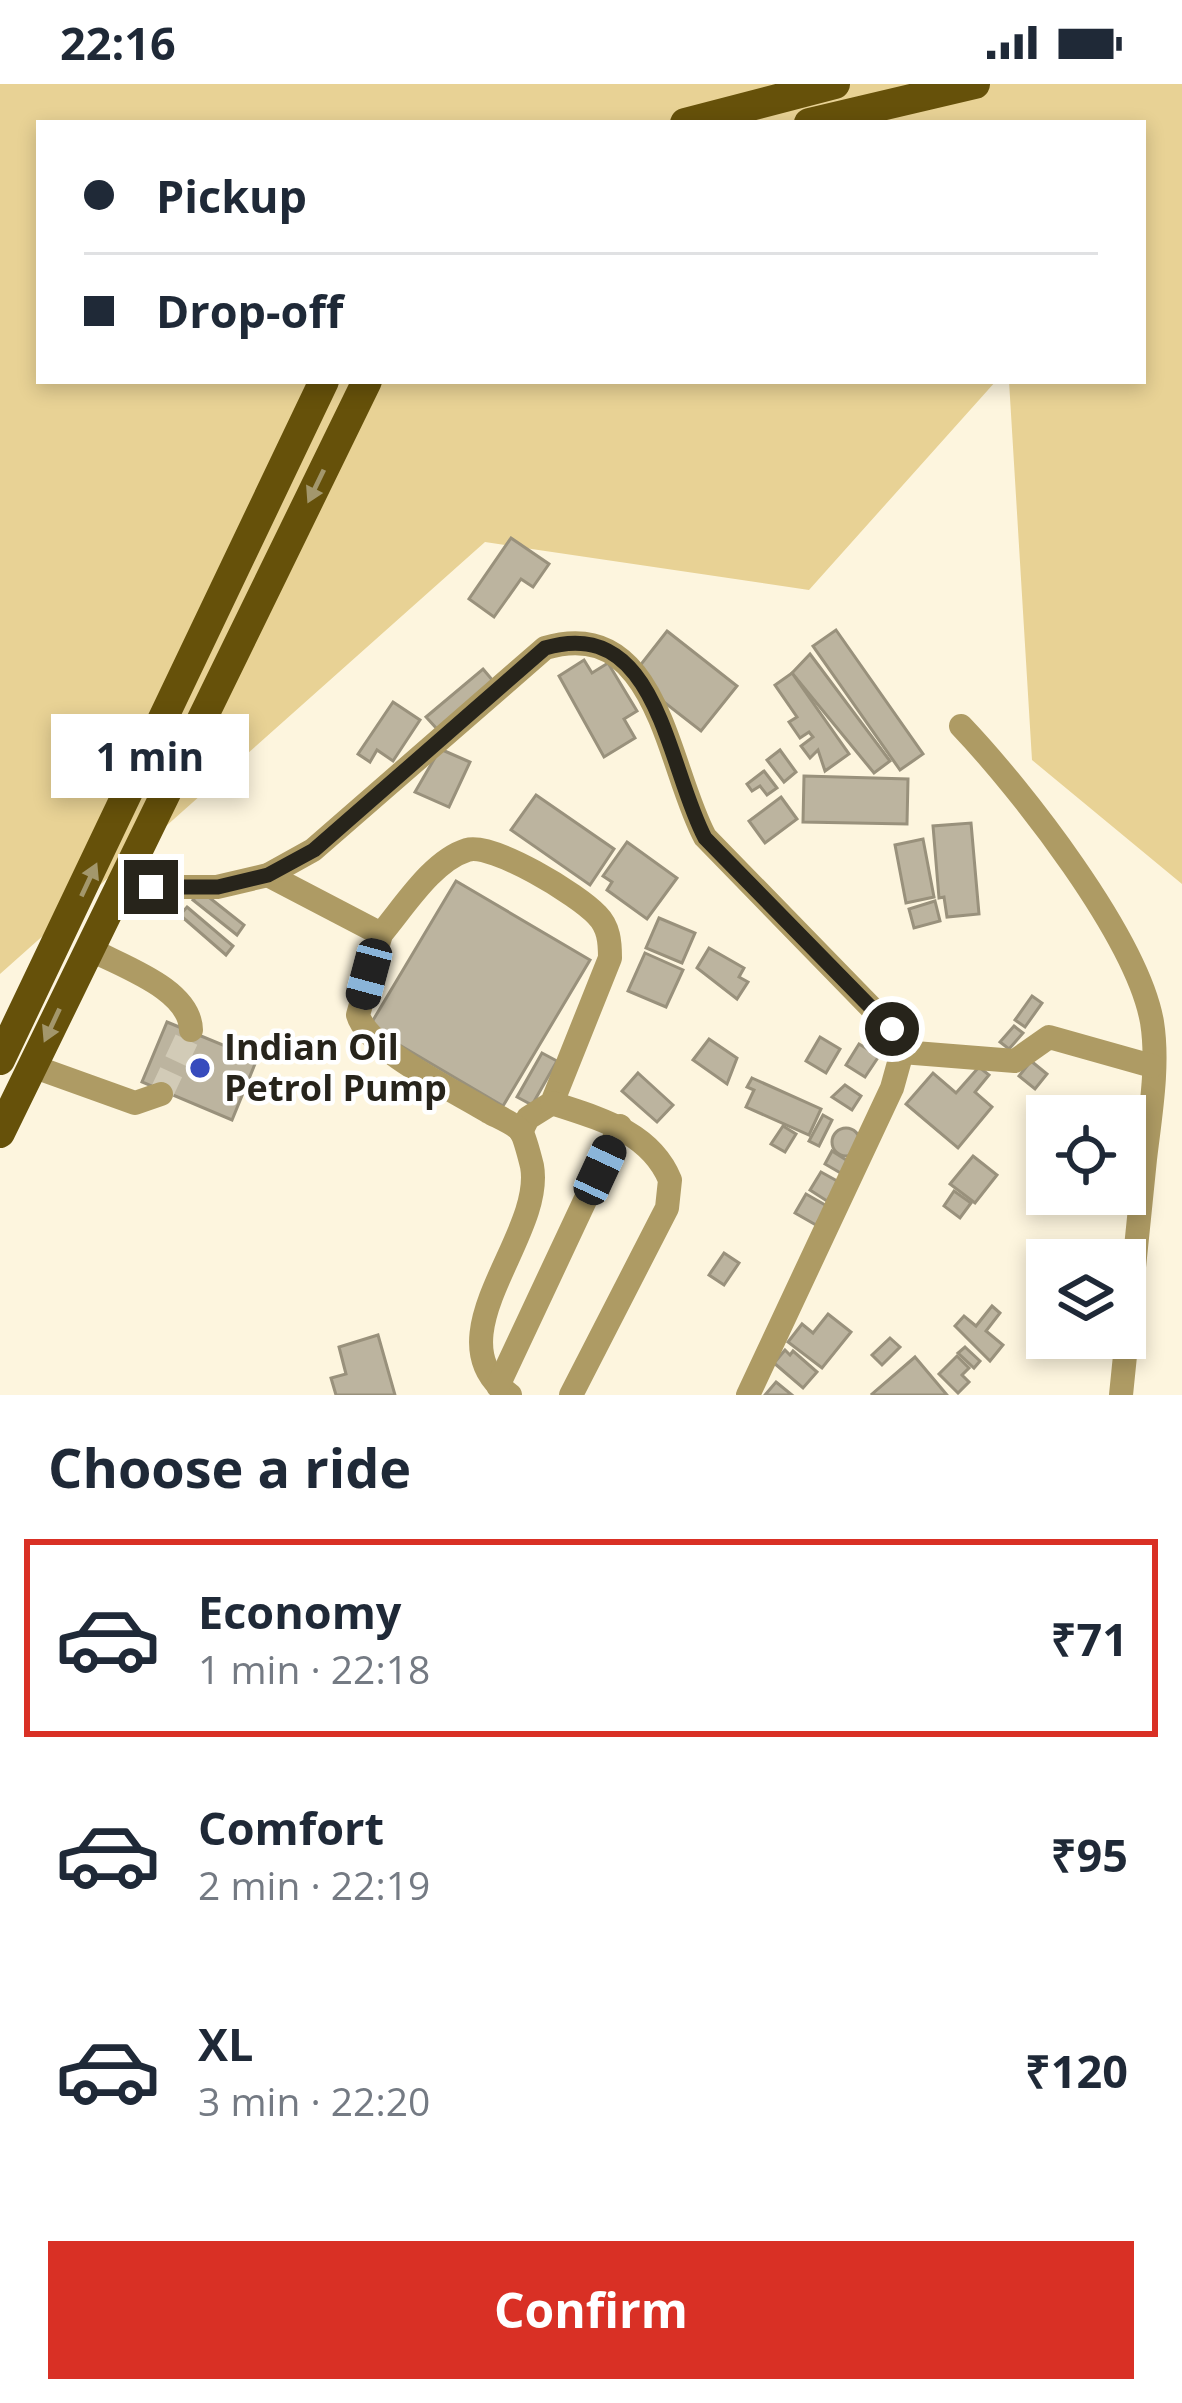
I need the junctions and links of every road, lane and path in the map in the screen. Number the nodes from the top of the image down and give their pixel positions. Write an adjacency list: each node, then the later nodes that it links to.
1 (836, 84): 3 (main road)
2 (975, 84): 4 (main road)
3 (697, 120)
4 (822, 120)
5 (323, 384): 14 (main road, one-way to 5)
6 (366, 384): 9 (main road, one-way to 9)
7 (961, 726): 16 (street)
8 (268, 875): 9 (street); 10 (street); 13 (street)
9 (118, 887): 11 (main road)
10 (381, 934): 18 (street); 20 (street)
11 (88, 948): 12 (street); 15 (main road, one-way to 15)
12 (191, 1030)
13 (902, 1052): 16 (street); 24 (street)
14 (0, 1060)
15 (32, 1066): 17 (street); 21 (main road)
16 (1152, 1066): 25 (street)
17 (161, 1094)
18 (552, 1103): 19 (street); 20 (street)
19 (620, 1126): 22 (street); 23 (street)
20 (521, 1132): 22 (street)
21 (0, 1133)
22 (504, 1391)
23 (572, 1395)
24 (748, 1395)
25 (1121, 1395)

